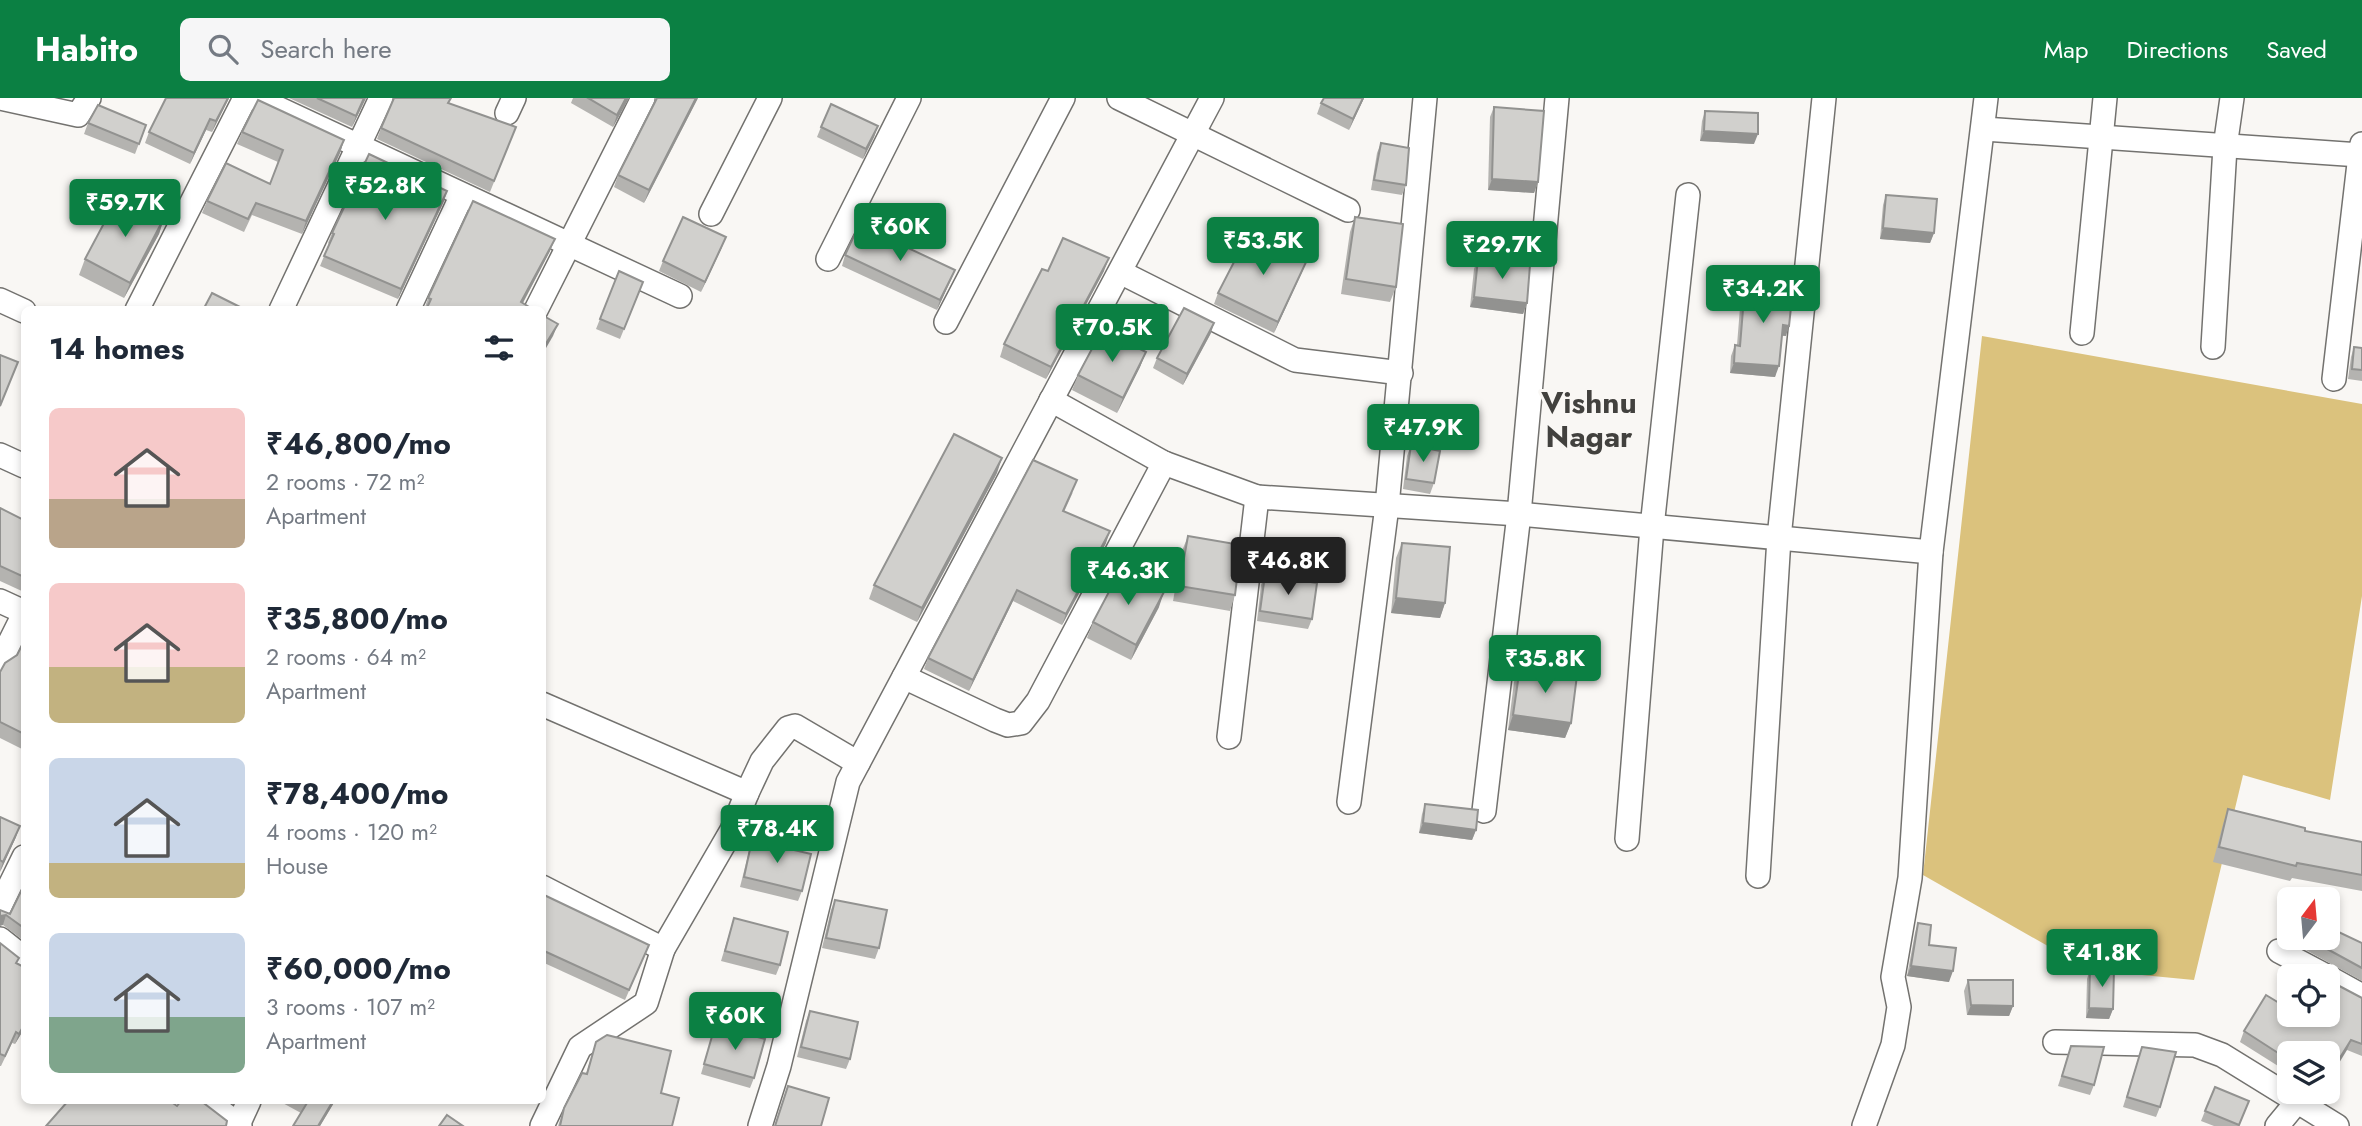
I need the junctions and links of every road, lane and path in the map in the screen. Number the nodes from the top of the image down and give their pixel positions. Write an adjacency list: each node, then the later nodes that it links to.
1 (0, 98): 2 (street)
2 (89, 98)
3 (245, 98): 33 (street)
4 (256, 98): 21 (street)
5 (381, 98): 21 (street)
6 (643, 98): 28 (street)
7 (770, 98): 27 (street)
8 (909, 98): 29 (street)
9 (1063, 98): 38 (street)
10 (1119, 98): 19 (street)
11 (1213, 98): 19 (street)
12 (1425, 98): 41 (street)
13 (1558, 98): 49 (street)
14 (1824, 98): 51 (street)
15 (1986, 98): 18 (street)
16 (2105, 98): 20 (street)
17 (2232, 98): 22 (street)
18 (1984, 129): 20 (street); 52 (street)
19 (1193, 133): 26 (street); 30 (street)
20 (2102, 138): 22 (street); 39 (street)
21 (358, 146): 24 (street); 34 (street)
22 (2225, 147): 23 (street); 40 (street)
23 (2361, 149): 42 (street)
24 (462, 195): 28 (street); 35 (street)
25 (1688, 195): 50 (street)
26 (1348, 210)
27 (711, 214)
28 (569, 244): 31 (street); 36 (street)
29 (828, 259)
30 (1122, 273): 41 (street); 43 (street)
31 (680, 296)
32 (0, 300): 37 (street)
33 (139, 306)
34 (283, 306)
35 (410, 306)
36 (538, 306)
37 (21, 310)
38 (946, 322)
39 (2082, 333)
40 (2213, 347)
41 (1401, 373): 48 (street)
42 (2334, 379)
43 (1051, 400): 45 (street); 57 (street)
44 (0, 455): 46 (street)
45 (1164, 463): 47 (street); 57 (street)
46 (21, 465)
47 (1257, 497): 48 (street); 59 (street)
48 (1387, 506): 49 (street); 62 (street)
49 (1520, 514): 50 (street); 63 (street)
50 (1652, 527): 51 (street); 64 (street)
51 (1779, 538): 52 (street); 66 (street)
52 (1931, 552): 85 (street)
53 (0, 601): 54 (street)
54 (21, 612)
55 (21, 619): 56 (street)
56 (0, 662)
57 (904, 677): 60 (street)
58 (546, 706): 61 (street)
59 (1228, 737)
60 (858, 763): 61 (street); 84 (street)
61 (747, 793): 70 (street)
62 (1349, 802)
63 (1484, 811)
64 (1627, 839)
65 (21, 863): 68 (street)
66 (1758, 876)
67 (546, 889): 70 (street)
68 (0, 906)
69 (0, 939): 72 (street)
70 (663, 949): 83 (street)
71 (2279, 951): 73 (street)
72 (21, 956)
73 (2303, 964)
74 (2340, 984): 75 (street)
75 (2362, 996)
76 (2055, 1042): 77 (street)
77 (2277, 1091)
78 (211, 1104): 82 (street)
79 (248, 1104): 82 (street)
80 (2295, 1104): 86 (street)
81 (2298, 1104): 87 (street)
82 (239, 1125)
83 (542, 1126)
84 (760, 1126)
85 (1864, 1126)
86 (2277, 1126)
87 (2337, 1126)

